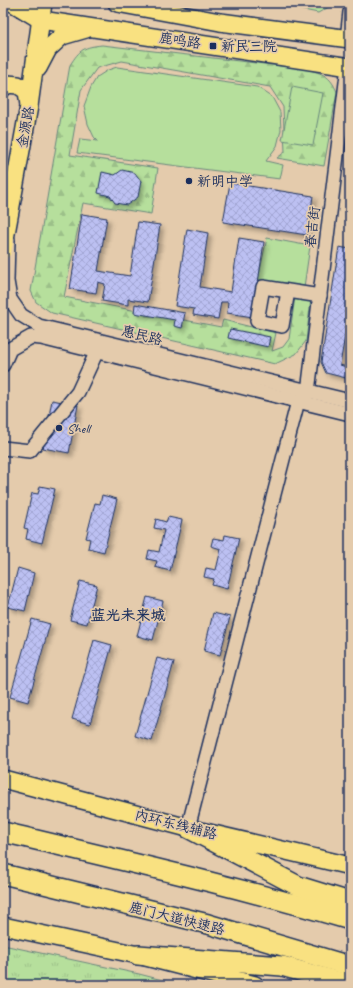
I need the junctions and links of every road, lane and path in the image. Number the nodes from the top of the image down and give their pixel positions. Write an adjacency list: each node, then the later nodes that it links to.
1 (13, 3): 5 (main road, 鹿鸣路)
2 (43, 3): 5 (main road, 金源路)
3 (118, 3): 7 (main road, 鹿鸣路)
4 (350, 12): 7 (street)
5 (41, 20): 6 (main road, 鹿鸣路); 9 (main road, 金源路)
6 (94, 27): 8 (main road, 鹿鸣路); 9 (main road)
7 (349, 39)
8 (349, 67): 15 (street, 春吉街)
9 (34, 75): 11 (main road, 金源路)
10 (3, 88): 11 (main road)
11 (29, 106): 12 (main road, 金源路)
12 (8, 225): 13 (main road, 金源路); 18 (street, 惠民路)
13 (3, 250)
14 (288, 292): 15 (street)
15 (320, 296): 18 (street, 春吉街)
16 (97, 351): 17 (street, 惠民路); 19 (street, 惠民路); 22 (street)
17 (3, 365)
18 (308, 392): 20 (street, 惠民路)
19 (298, 401): 21 (street, 惠民路); 24 (street)
20 (350, 401)
21 (350, 414)
22 (3, 448)
23 (3, 779): 24 (main road, 内环东线辅路)
24 (188, 828): 26 (main road, 内环东线辅路); 28 (highway)
25 (3, 832): 29 (highway)
26 (350, 866)
27 (3, 874): 32 (highway, 鹿门大道快速路)
28 (350, 902)
29 (350, 920)
30 (3, 926): 31 (main road)
31 (138, 955): 33 (main road); 34 (highway)
32 (350, 966)
33 (255, 985)
34 (350, 985)

